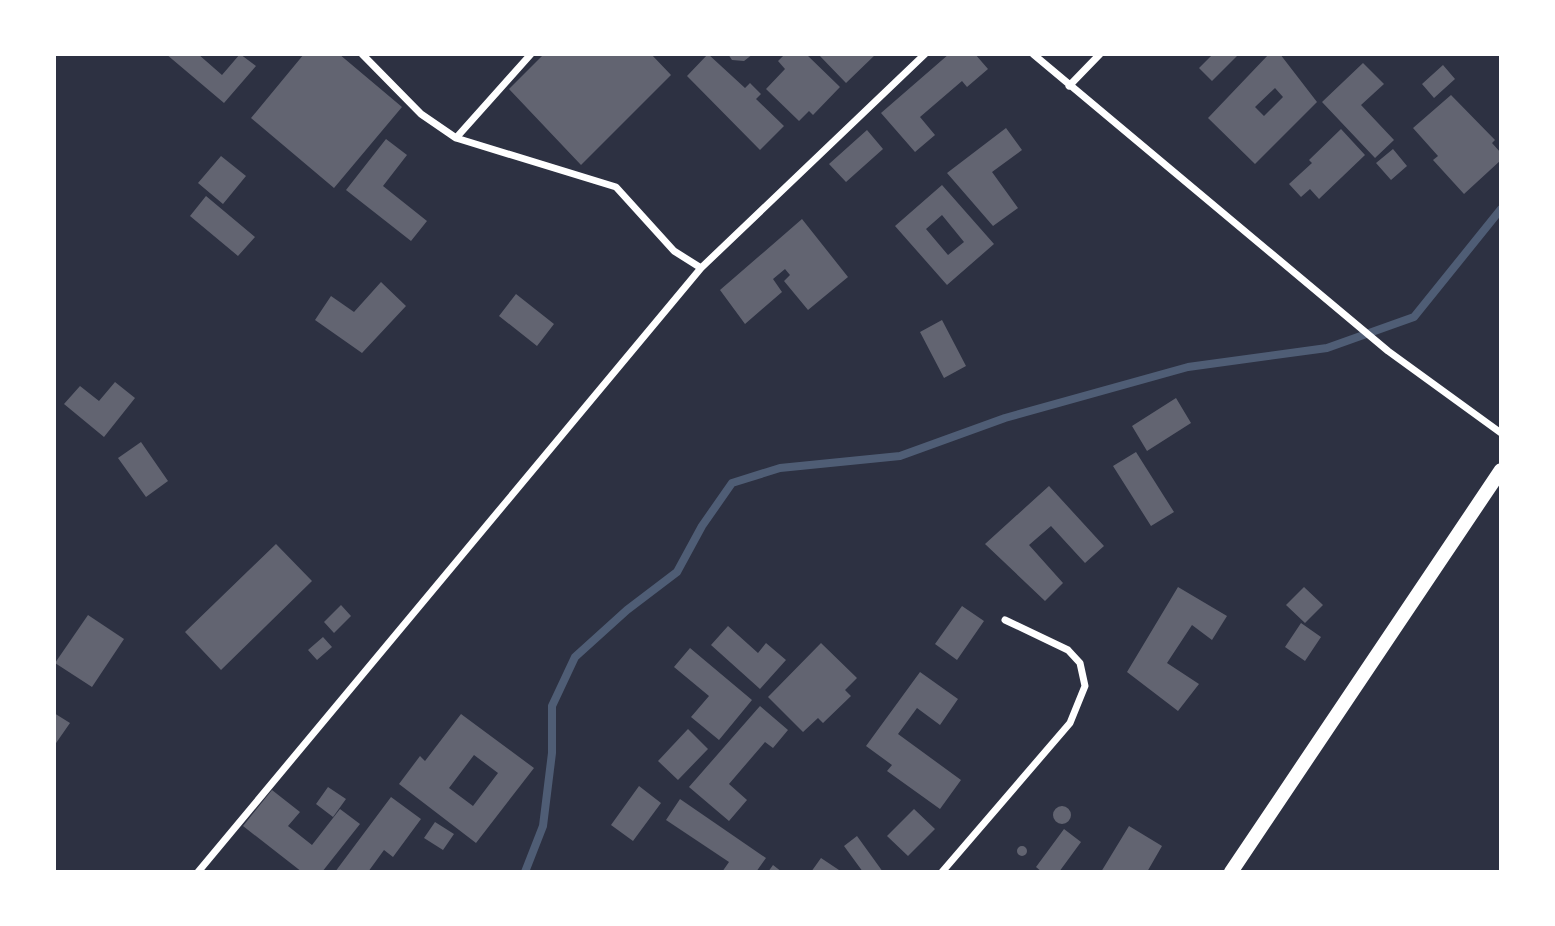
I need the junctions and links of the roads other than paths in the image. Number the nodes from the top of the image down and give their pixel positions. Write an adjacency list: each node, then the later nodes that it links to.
1 (362, 54): 7 (street)
2 (531, 54): 7 (street)
3 (925, 54): 8 (street)
4 (1033, 54): 6 (street)
5 (1100, 54): 6 (street)
6 (1069, 86): 9 (street)
7 (456, 138): 8 (street)
8 (701, 268): 12 (street)
9 (1501, 433)
10 (1501, 470): 14 (main road)
11 (1005, 620): 13 (street)
12 (198, 872)
13 (942, 872)
14 (1231, 872)

